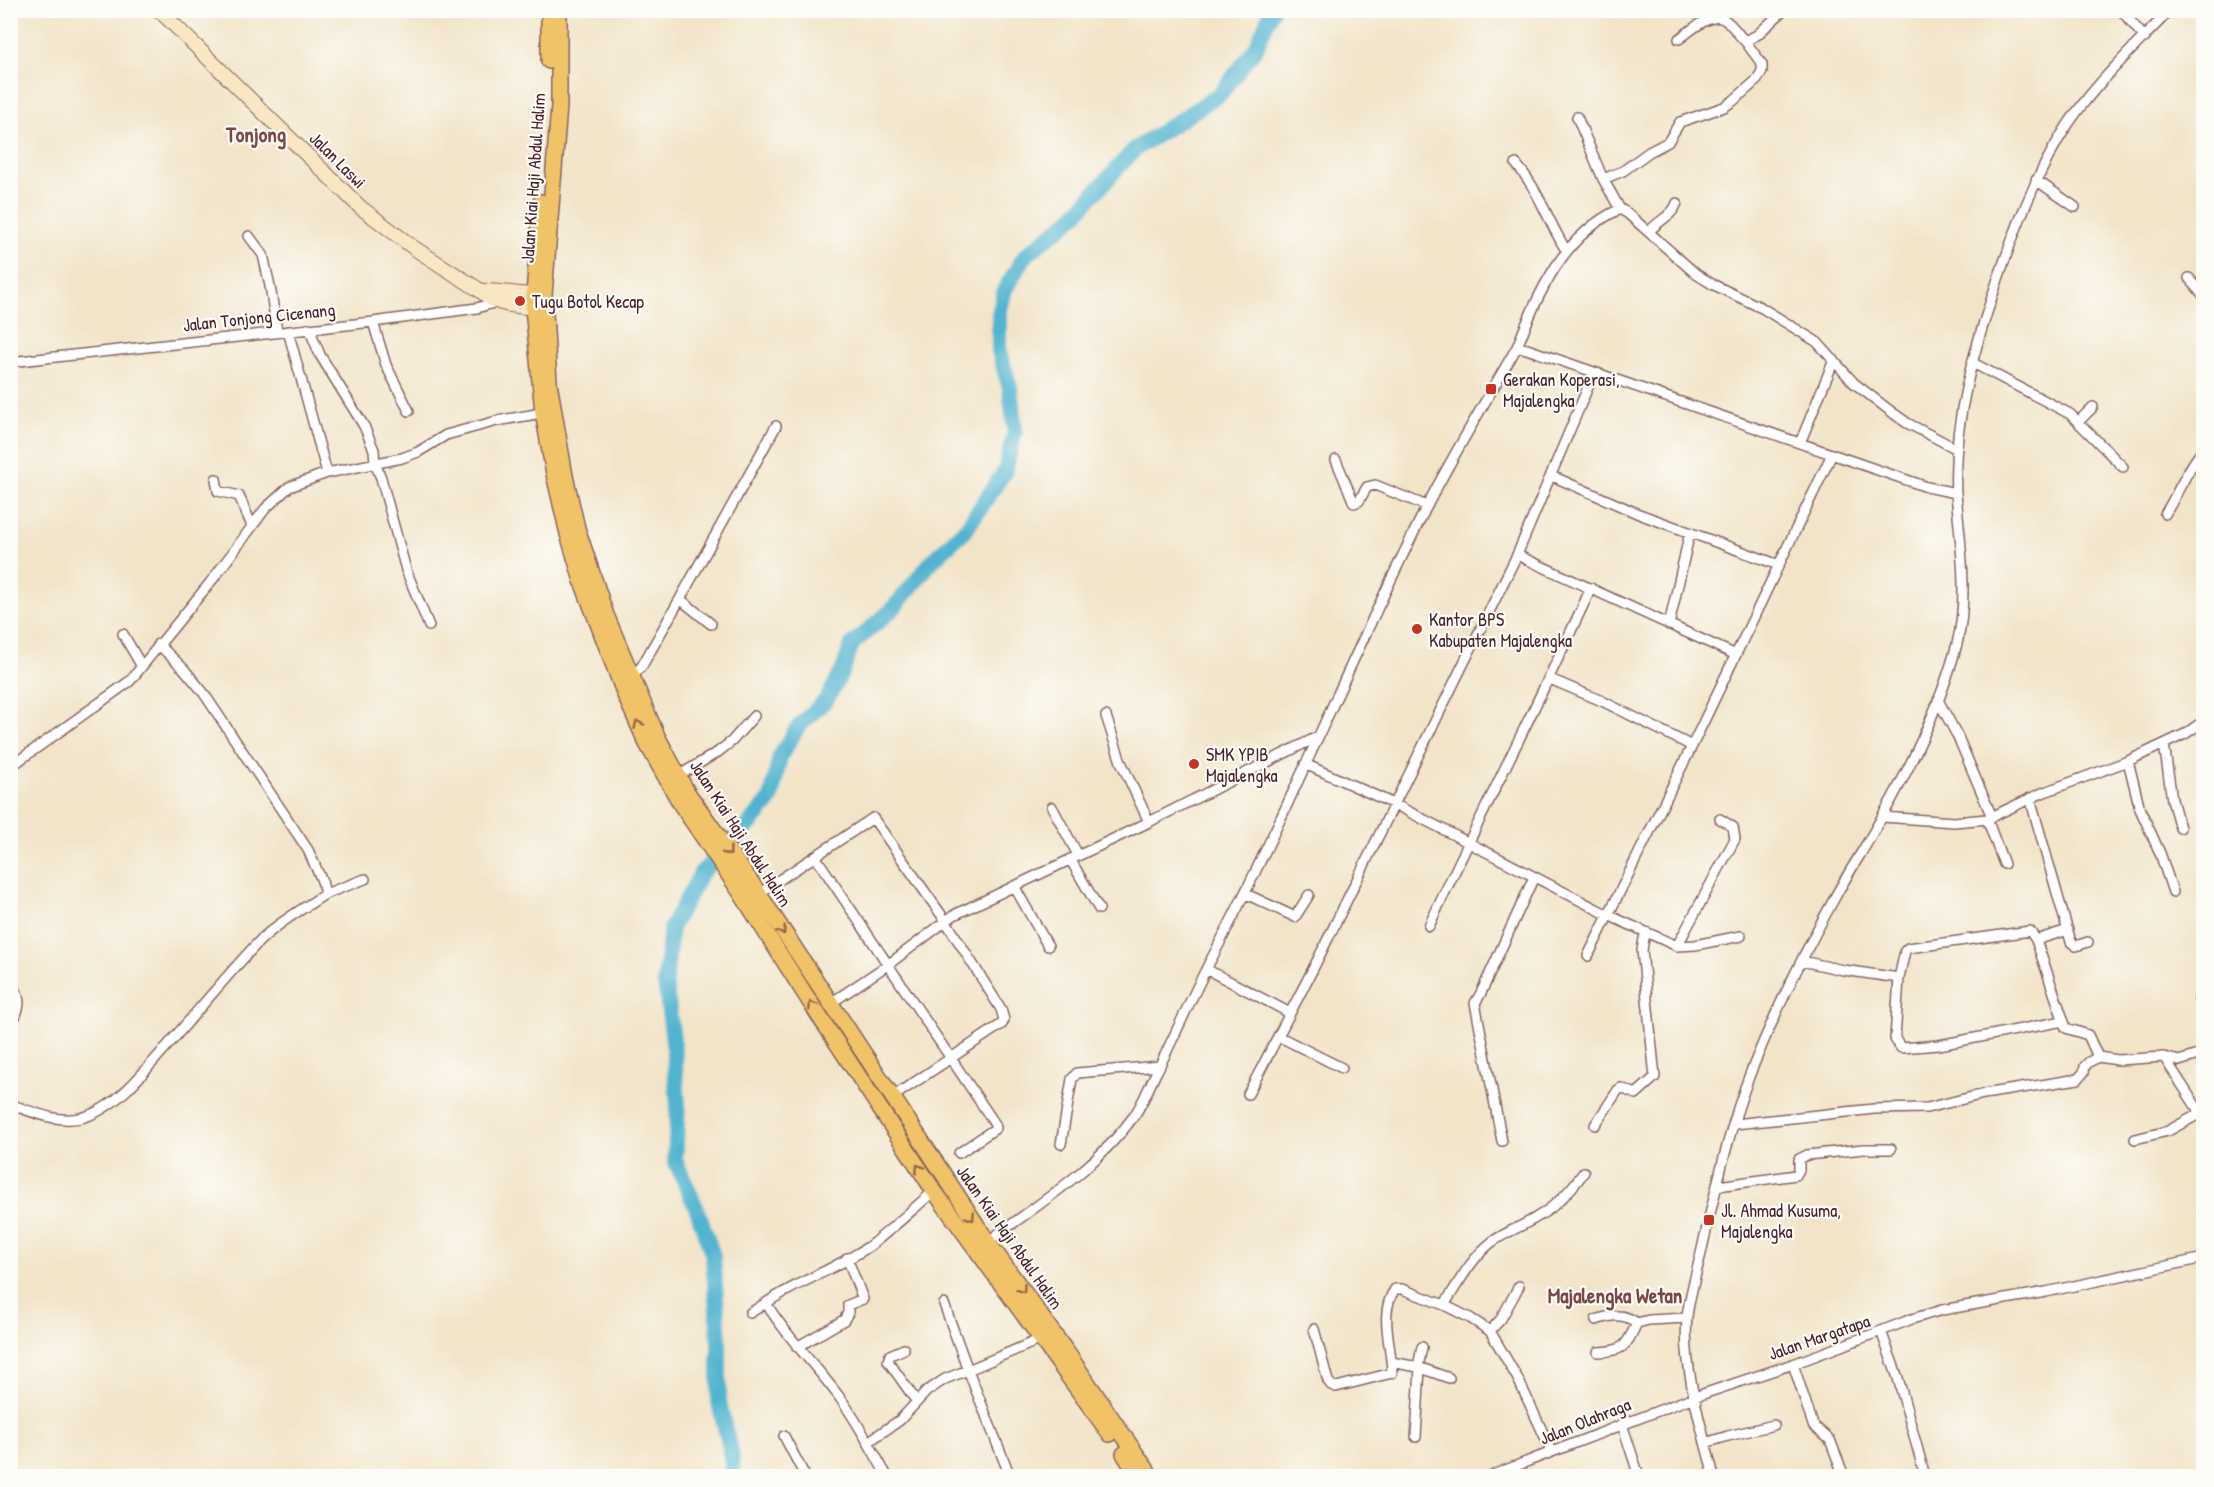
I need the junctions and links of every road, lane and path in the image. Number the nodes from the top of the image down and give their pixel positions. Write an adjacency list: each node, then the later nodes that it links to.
1 (549, 10): 23 (main road, Jalan Kiai Haji Abdul Halim)
2 (560, 10): 23 (main road, Jalan Kiai Haji Abdul Halim)
3 (1784, 10): 9 (street)
4 (2121, 10): 7 (street)
5 (2170, 10): 7 (street)
6 (163, 12): 22 (main road, Jalan Laswi)
7 (2145, 38): 13 (street)
8 (1679, 39): 9 (street)
9 (1745, 41): 12 (street)
10 (1576, 117): 12 (street)
11 (1516, 164): 19 (street)
12 (1604, 179): 16 (street)
13 (2036, 180): 15 (street); 31 (street)
14 (1677, 203): 17 (street)
15 (2075, 207)
16 (1620, 209): 17 (street); 19 (street)
17 (1649, 232): 29 (street)
18 (249, 236): 26 (street)
19 (1566, 250): 28 (street)
20 (2189, 278): 21 (street)
21 (2204, 296)
22 (502, 298): 23 (main road, Jalan Laswi); 24 (street, Jalan Tonjong Cicenang)
23 (539, 302): 35 (main road, Jalan Kiai Haji Abdul Halim)
24 (373, 322): 25 (street, Jalan Tonjong Cicenang); 34 (street)
25 (309, 328): 27 (street, Jalan Tonjong Cicenang); 43 (street)
26 (277, 331): 27 (street, Jalan Tonjong Cicenang); 30 (street, Jalan Tonjong Cicenang)
27 (288, 331): 45 (street)
28 (1517, 347): 32 (street); 49 (street)
29 (1834, 360): 38 (street); 39 (street)
30 (10, 362)
31 (1973, 363): 36 (street); 39 (street)
32 (1594, 373): 38 (street); 46 (street)
33 (2093, 407): 36 (street)
34 (409, 411)
35 (549, 411): 43 (street); 64 (main road, Jalan Kiai Haji Abdul Halim); 84 (main road, Jalan Kiai Haji Abdul Halim, one-way to 35)
36 (2078, 422): 44 (street)
37 (776, 426): 56 (street)
38 (1800, 443): 41 (street)
39 (1957, 449): 48 (street)
40 (2204, 449): 50 (street)
41 (1832, 454): 48 (street); 54 (street)
42 (1336, 460): 49 (street)
43 (375, 463): 45 (street); 59 (street)
44 (2123, 467)
45 (327, 473): 51 (street)
46 (1552, 476): 52 (street); 53 (street)
47 (216, 479): 51 (street)
48 (1956, 493): 66 (street)
49 (1427, 506): 70 (street)
50 (2165, 514)
51 (252, 526): 61 (street)
52 (1690, 532): 54 (street); 58 (street)
53 (1517, 555): 55 (street); 78 (street)
54 (1779, 565): 62 (street)
55 (1591, 588): 58 (street); 65 (street)
56 (680, 599): 57 (street); 64 (street)
57 (711, 624)
58 (1669, 625): 62 (street)
59 (429, 626)
60 (123, 634): 63 (street)
61 (158, 644): 63 (street); 95 (street)
62 (1736, 655): 72 (street)
63 (141, 665): 75 (street)
64 (632, 677): 76 (main road, Jalan Kiai Haji Abdul Halim)
65 (1550, 679): 72 (street); 86 (street)
66 (1938, 700): 80 (street); 81 (street)
67 (754, 716): 76 (street)
68 (1107, 716): 83 (street)
69 (2204, 721): 71 (street)
70 (1317, 737): 74 (street); 83 (street)
71 (2164, 744): 73 (street); 85 (street)
72 (1692, 746): 99 (street)
73 (2127, 762): 77 (street); 94 (street)
74 (1305, 764): 78 (street); 96 (street)
75 (10, 767)
76 (678, 776): 84 (main road, Jalan Kiai Haji Abdul Halim)
77 (2030, 798): 81 (street); 102 (street)
78 (1394, 804): 86 (street); 118 (street)
79 (1052, 807): 88 (street)
80 (1882, 817): 81 (street); 110 (street)
81 (1989, 818): 89 (street)
82 (1720, 819): 108 (street)
83 (1149, 822): 88 (street)
84 (702, 826): 93 (main road, Jalan Kiai Haji Abdul Halim)
85 (2180, 828)
86 (1468, 843): 90 (street); 101 (street)
87 (815, 856): 93 (street); 100 (street); 111 (street)
88 (1074, 857): 92 (street); 98 (street)
89 (2004, 864)
90 (1534, 877): 99 (street); 134 (street)
91 (365, 879): 95 (street)
92 (1014, 886): 100 (street); 107 (street)
93 (749, 889): 116 (main road, Jalan Kiai Haji Abdul Halim, one-way to 116); 140 (main road, Jalan Kiai Haji Abdul Halim, one-way to 93)
94 (2173, 892)
95 (328, 893): 130 (street)
96 (1246, 894): 97 (street); 112 (street)
97 (1310, 895)
98 (1099, 909)
99 (1608, 915): 103 (street); 109 (street)
100 (945, 920): 111 (street); 124 (street)
101 (1429, 926)
102 (2068, 930): 105 (street); 106 (street)
103 (1645, 933): 108 (street); 132 (street)
104 (1742, 936): 108 (street)
105 (2036, 940): 113 (street); 119 (street)
106 (2088, 942)
107 (1048, 946)
108 (1677, 946)
109 (1588, 956)
110 (1802, 961): 113 (street); 131 (street)
111 (889, 964): 116 (street); 124 (street)
112 (1206, 969): 118 (street); 126 (street)
113 (1899, 978): 119 (street)
114 (10, 980): 120 (street)
115 (2199, 1000): 117 (street)
116 (831, 1003): 129 (main road, Jalan Kiai Haji Abdul Halim)
117 (2204, 1011)
118 (1290, 1013): 121 (street)
119 (2063, 1021): 125 (street)
120 (10, 1027)
121 (1278, 1036): 127 (street); 128 (street)
122 (2204, 1053): 123 (street)
123 (2164, 1057): 125 (street); 133 (street)
124 (950, 1058): 129 (street); 137 (street)
125 (2098, 1058): 131 (street)
126 (1160, 1066): 135 (street); 141 (street)
127 (1342, 1068)
128 (1248, 1094)
129 (891, 1098): 141 (main road, Jalan Kiai Haji Abdul Halim, one-way to 141)
130 (10, 1104)
131 (1735, 1124): 139 (street)
132 (1595, 1125)
133 (2135, 1139)
134 (1502, 1141)
135 (1061, 1144)
136 (1891, 1149): 139 (street)
137 (959, 1153)
138 (1584, 1172): 147 (street)
139 (1718, 1185): 149 (street)
140 (934, 1191): 141 (main road, Jalan Kiai Haji Abdul Halim); 142 (street)
141 (982, 1246): 155 (main road, Jalan Kiai Haji Abdul Halim); 178 (main road, Jalan Kiai Haji Abdul Halim, one-way to 178)
142 (847, 1258): 145 (street); 156 (street)
143 (2204, 1258): 154 (street)
144 (1519, 1286): 153 (street)
145 (766, 1304): 148 (street); 156 (street)
146 (944, 1304): 163 (street)
147 (1444, 1305): 153 (street); 160 (street)
148 (750, 1313)
149 (1687, 1318): 151 (street); 165 (street)
150 (1596, 1320): 151 (street)
151 (1637, 1323): 159 (street)
152 (1314, 1329): 160 (street)
153 (1490, 1331): 173 (street)
154 (1881, 1331): 161 (street, Jalan Margatapa); 183 (street, Jalan Margatapa)
155 (1041, 1339): 163 (street); 177 (main road, Jalan Kiai Haji Abdul Halim)
156 (797, 1347): 171 (street)
157 (1422, 1347): 162 (street)
158 (904, 1349): 166 (street)
159 (1598, 1352)
160 (1391, 1362): 162 (street)
161 (1793, 1364): 165 (street, Jalan Margatapa); 182 (street)
162 (1419, 1368): 164 (street); 170 (street)
163 (968, 1370): 166 (street); 176 (street)
164 (1449, 1378)
165 (1694, 1397): 167 (street, Jalan Olahraga); 172 (street)
166 (917, 1402): 171 (street)
167 (1622, 1424): 173 (street, Jalan Olahraga); 180 (street)
168 (1774, 1425): 172 (street)
169 (784, 1436): 174 (street)
170 (1416, 1437)
171 (868, 1442): 175 (street)
172 (1705, 1443): 181 (street)
173 (1552, 1452): 179 (street, Jalan Olahraga)
174 (805, 1476)
175 (887, 1476)
176 (1010, 1476)
177 (1138, 1476)
178 (1151, 1476)
179 (1490, 1476)
180 (1639, 1476)
181 (1714, 1476)
182 (1844, 1476)
183 (1925, 1476)

